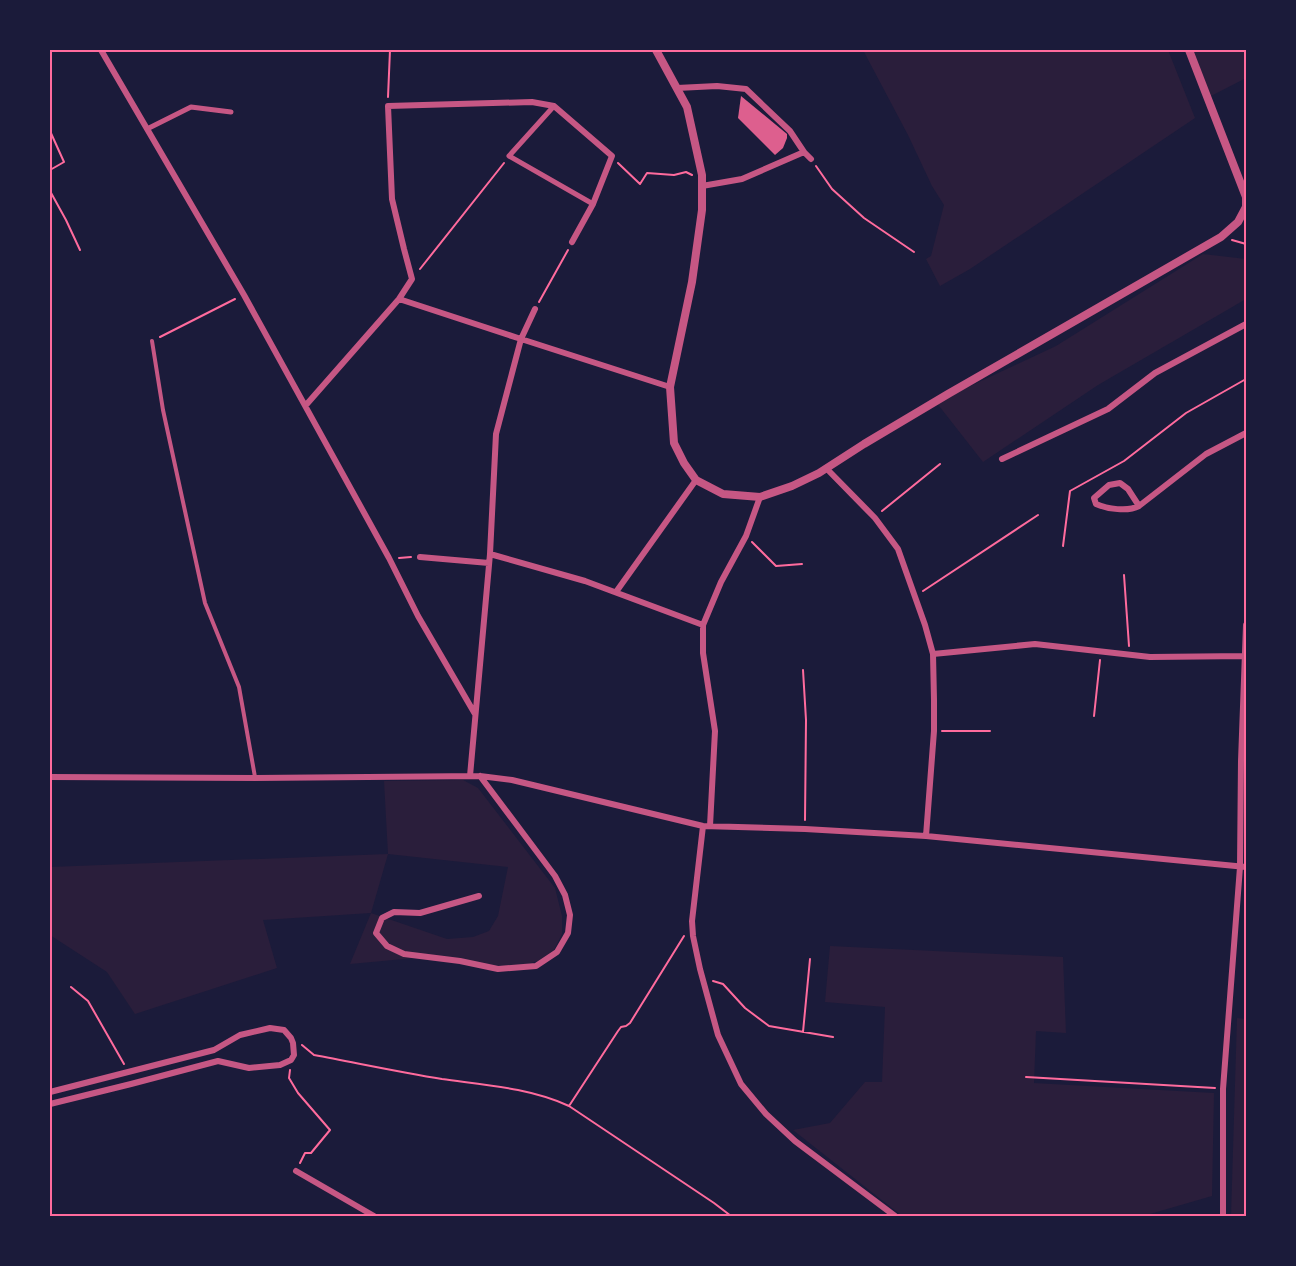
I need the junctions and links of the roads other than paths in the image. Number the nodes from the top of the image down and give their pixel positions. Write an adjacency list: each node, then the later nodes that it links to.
1 (100, 50): 7 (street)
2 (656, 50): 4 (street)
3 (1189, 50): 12 (street)
4 (677, 88): 8 (street); 10 (street)
5 (554, 106): 11 (street); 11 (street); 14 (street)
6 (231, 112): 7 (street)
7 (147, 129): 20 (street)
8 (804, 152): 9 (street); 10 (street)
9 (811, 159)
10 (702, 186): 19 (street)
11 (593, 204): 13 (street)
12 (1246, 207): 23 (street)
13 (572, 242)
14 (399, 298): 17 (street); 20 (street)
15 (535, 309): 17 (street)
16 (1246, 324): 22 (street)
17 (520, 339): 19 (street); 27 (street)
18 (152, 341): 39 (lane)
19 (670, 387): 24 (street)
20 (306, 405): 35 (street)
21 (1246, 433): 26 (street)
22 (1002, 459)
23 (826, 468): 25 (street); 33 (street)
24 (696, 480): 25 (street); 30 (street)
25 (760, 497): 31 (street)
26 (1139, 506): 26 (street)
27 (490, 554): 29 (street); 30 (street)
28 (420, 557): 29 (street)
29 (489, 562): 35 (street)
30 (616, 592): 31 (street)
31 (703, 625): 40 (street)
32 (1246, 625): 34 (street)
33 (933, 654): 34 (street); 41 (street)
34 (1246, 656): 42 (street)
35 (474, 714): 36 (street)
36 (470, 776): 37 (street); 39 (street)
37 (480, 776): 40 (street); 43 (street)
38 (50, 777): 39 (street)
39 (255, 778)
40 (707, 826): 41 (street); 50 (street)
41 (927, 836): 42 (street)
42 (1243, 867): 51 (street)
43 (479, 896)
44 (214, 1050): 45 (street); 45 (street); 46 (street)
45 (218, 1061): 47 (street)
46 (50, 1092)
47 (50, 1104)
48 (297, 1171): 49 (street)
49 (374, 1216)
50 (895, 1216)
51 (1223, 1216)

